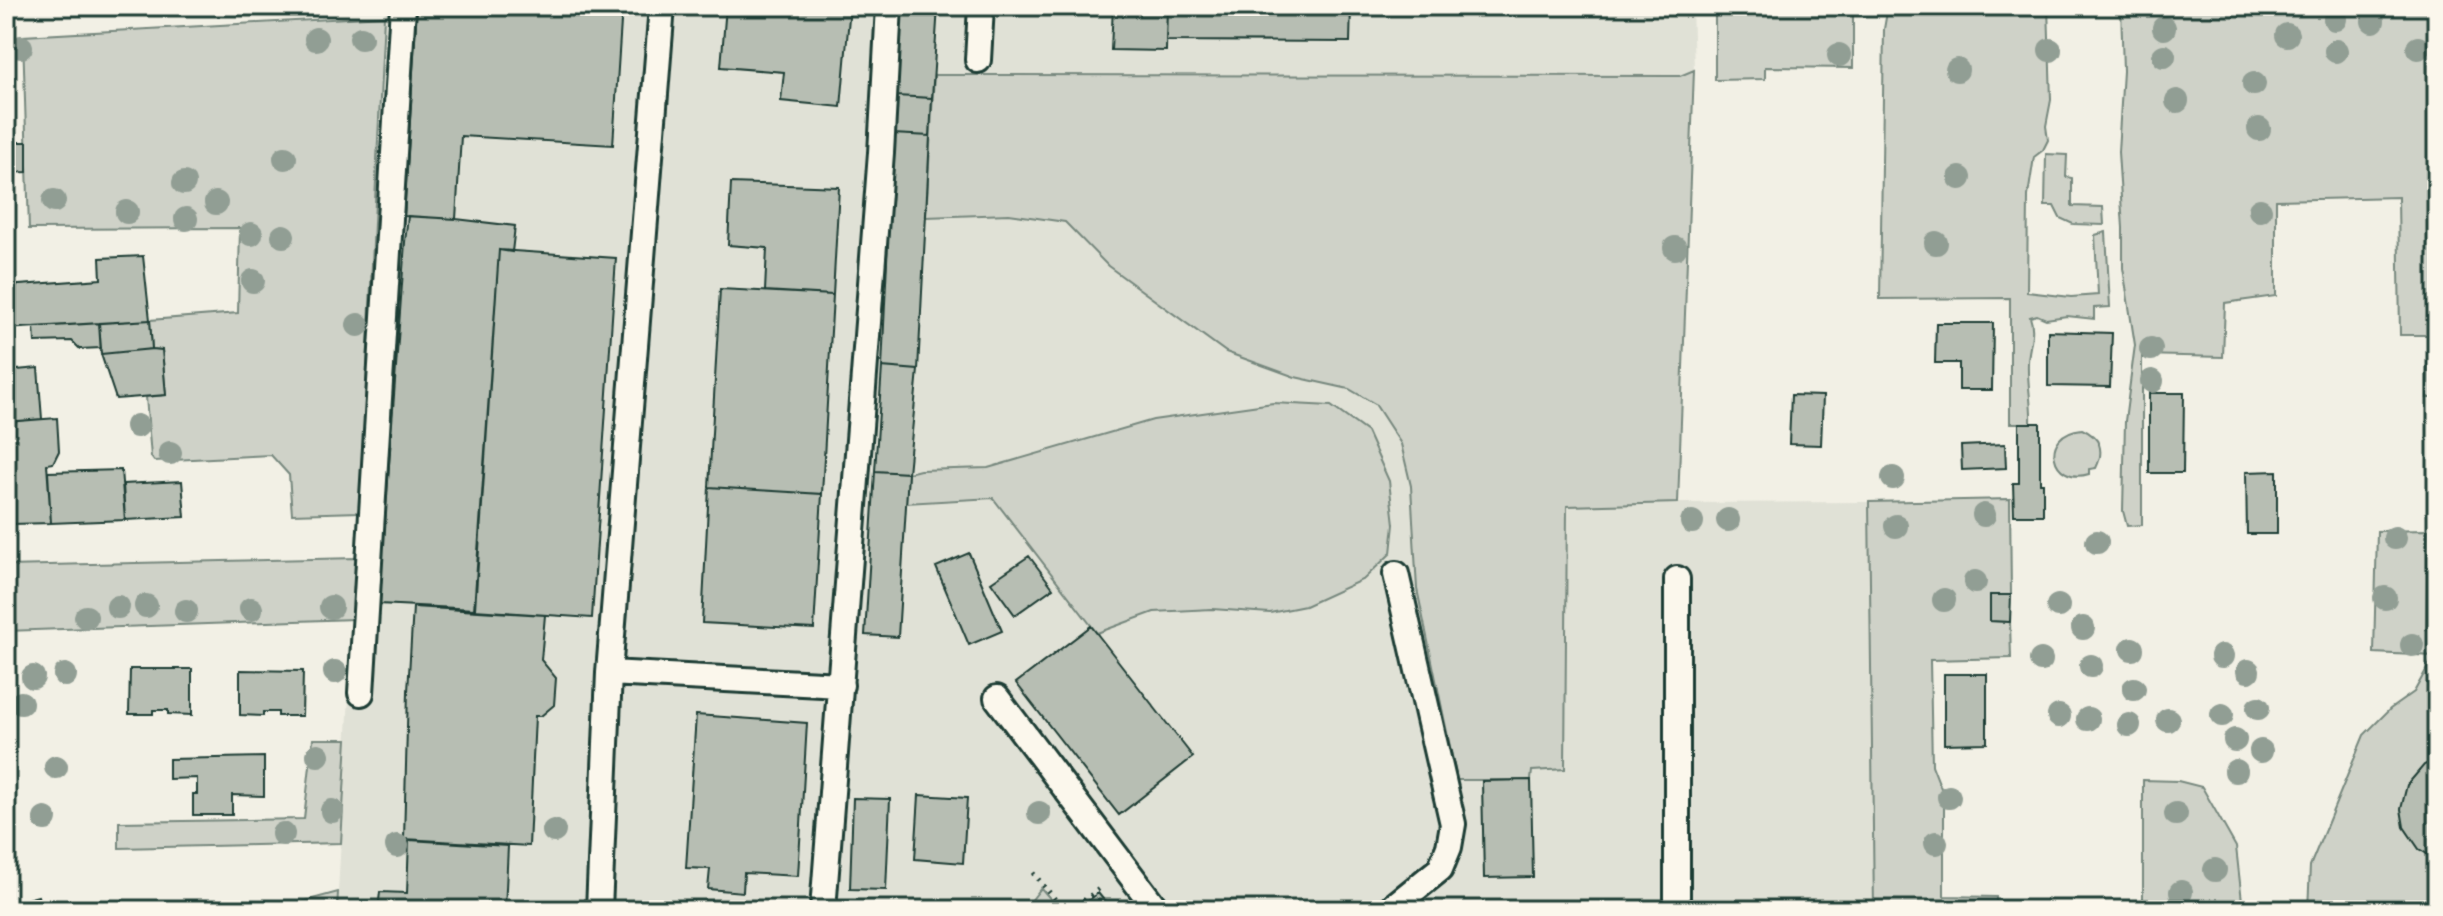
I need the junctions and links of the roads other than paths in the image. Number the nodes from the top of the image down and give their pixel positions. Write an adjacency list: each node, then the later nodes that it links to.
1 (403, 6): 10 (lane)
2 (662, 6): 8 (lane)
3 (889, 6): 9 (lane)
4 (981, 6): 5 (lane)
5 (978, 60)
6 (1396, 574): 15 (lane)
7 (1677, 579): 16 (lane)
8 (609, 673): 9 (lane); 12 (lane)
9 (841, 685): 13 (lane)
10 (361, 693)
11 (997, 698): 14 (lane)
12 (599, 910)
13 (823, 910)
14 (1157, 910)
15 (1389, 910)
16 (1677, 910)

